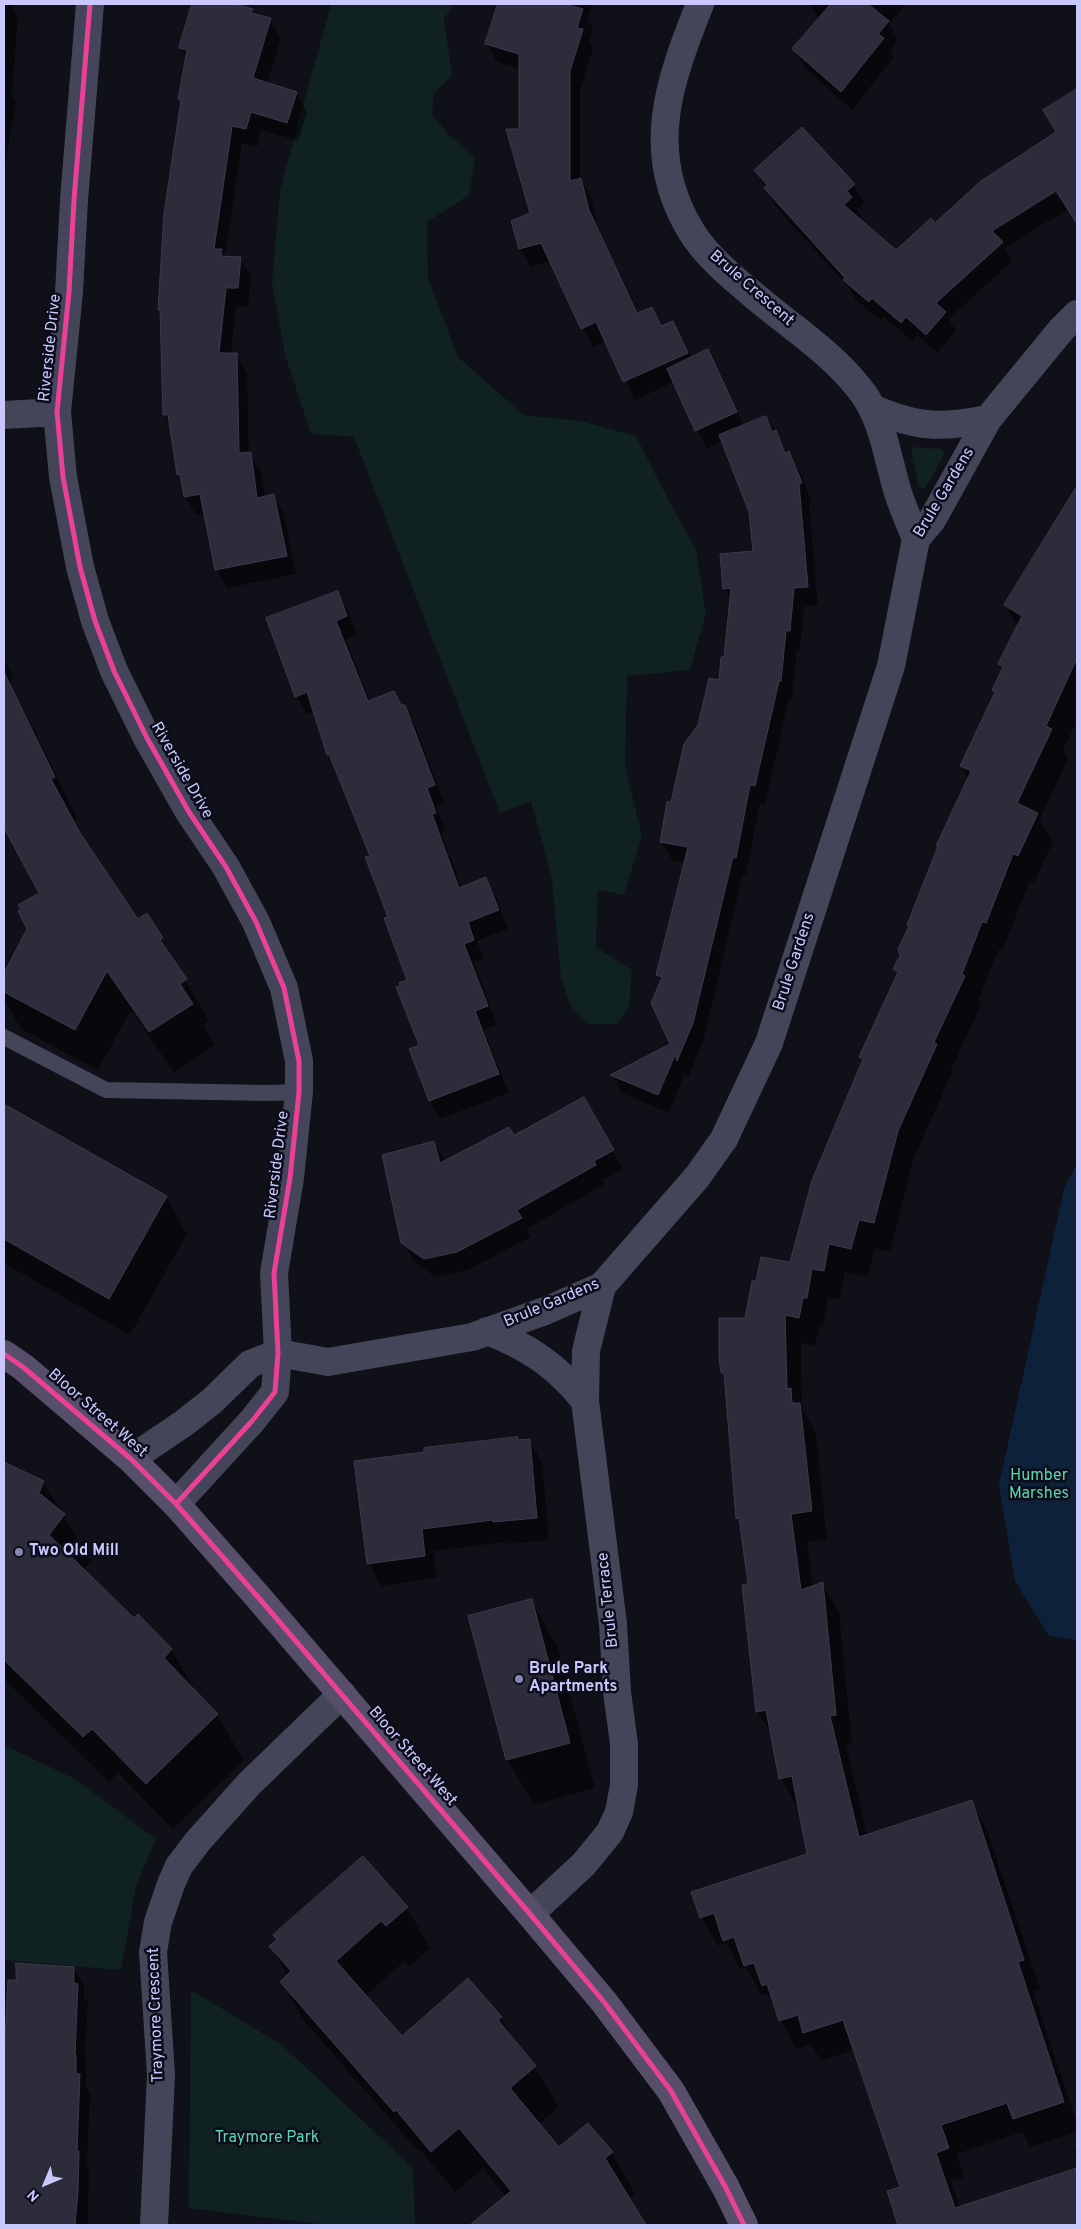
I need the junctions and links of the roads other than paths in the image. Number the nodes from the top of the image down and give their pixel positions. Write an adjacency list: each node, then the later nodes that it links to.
1 (90, 4): 5 (street, Riverside Drive)
2 (700, 4): 4 (street, Brule Crescent)
3 (1077, 314): 7 (street, Brule Gardens)
4 (874, 408): 7 (street, Brule Crescent); 8 (street, Brule Crescent)
5 (56, 412): 6 (street); 10 (street, Riverside Drive)
6 (4, 415)
7 (988, 419): 8 (street, Brule Gardens)
8 (916, 539): 11 (street, Brule Gardens)
9 (4, 1038): 10 (lane)
10 (299, 1092): 13 (street, Riverside Drive)
11 (602, 1286): 12 (street, Brule Gardens); 15 (street, Brule Terrace)
12 (488, 1331): 13 (street, Brule Gardens); 15 (street)
13 (278, 1353): 16 (street); 17 (street, Riverside Drive)
14 (4, 1354): 16 (main road, Bloor Street West)
15 (585, 1401): 19 (street, Brule Terrace)
16 (131, 1459): 17 (main road, Bloor Street West)
17 (176, 1504): 18 (main road, Bloor Street West)
18 (342, 1694): 19 (main road, Bloor Street West); 20 (street, Traymore Crescent)
19 (530, 1914): 21 (main road, Bloor Street West)
20 (154, 2225)
21 (744, 2225)

